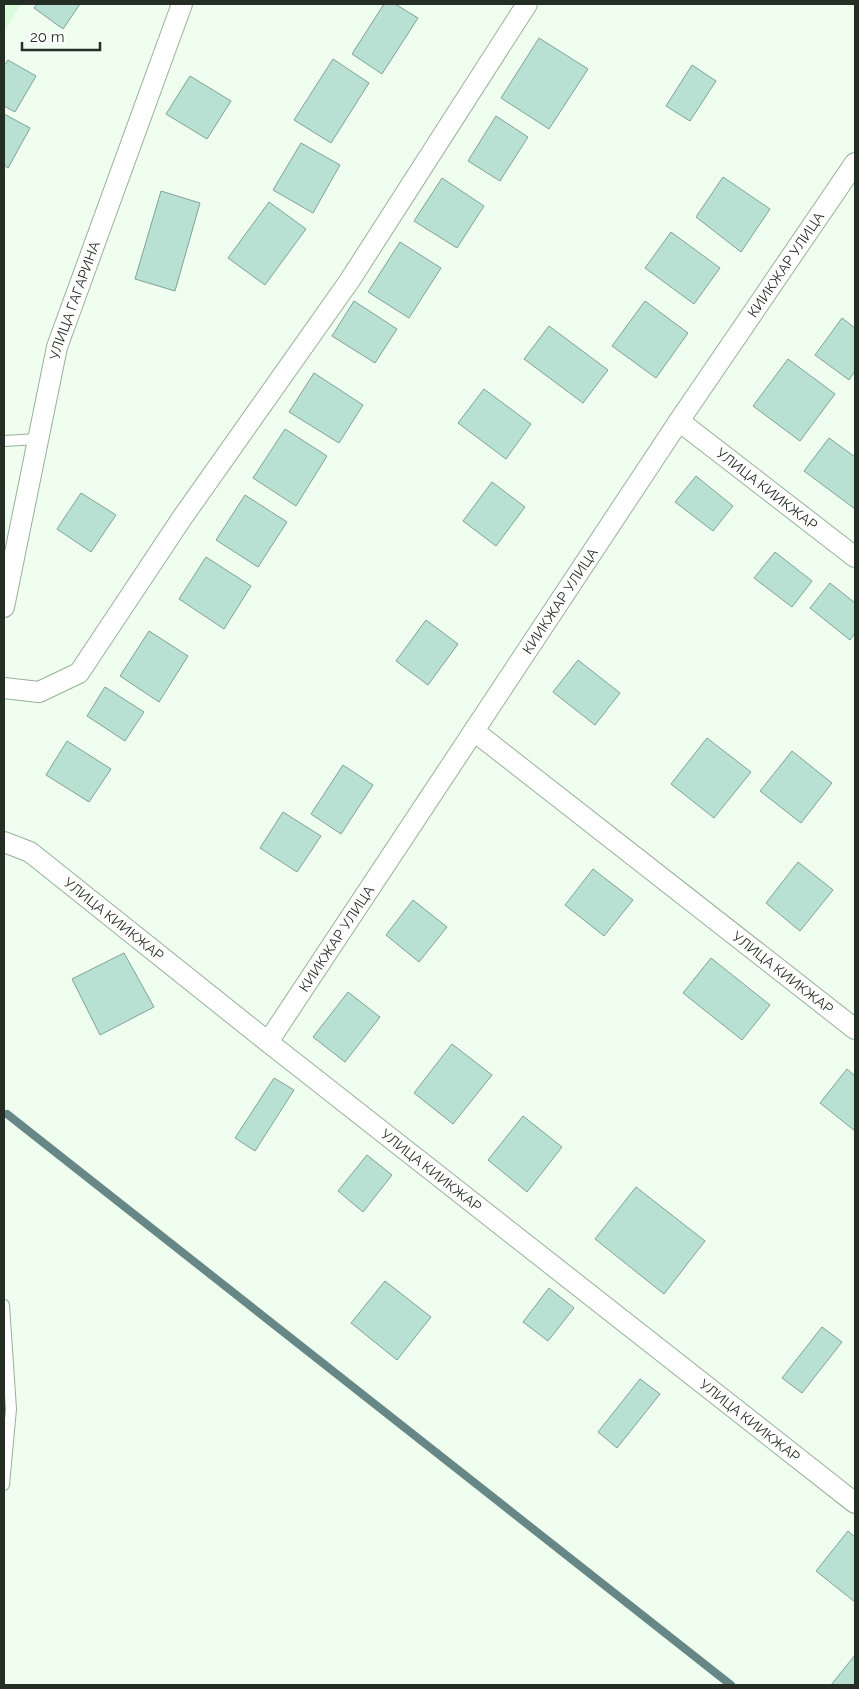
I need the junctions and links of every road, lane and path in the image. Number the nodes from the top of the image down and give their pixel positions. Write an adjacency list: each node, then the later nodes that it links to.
1 (182, 4): 5 (street, УЛИЦА ГАГАРИНА)
2 (527, 4): 9 (street)
3 (855, 164): 4 (street, КИИКЖАР УЛИЦА)
4 (679, 421): 7 (street, УЛИЦА КИИКЖАР); 10 (street, КИИКЖАР УЛИЦА)
5 (38, 439): 6 (lane); 8 (street, УЛИЦА ГАГАРИНА)
6 (4, 441)
7 (855, 557)
8 (4, 607)
9 (4, 688)
10 (474, 731): 12 (street, УЛИЦА КИИКЖАР); 13 (street, КИИКЖАР УЛИЦА)
11 (4, 842): 13 (street, УЛИЦА КИИКЖАР)
12 (855, 1029)
13 (268, 1042): 16 (street, УЛИЦА КИИКЖАР)
14 (4, 1305): 15 (lane)
15 (4, 1484)
16 (855, 1503)

